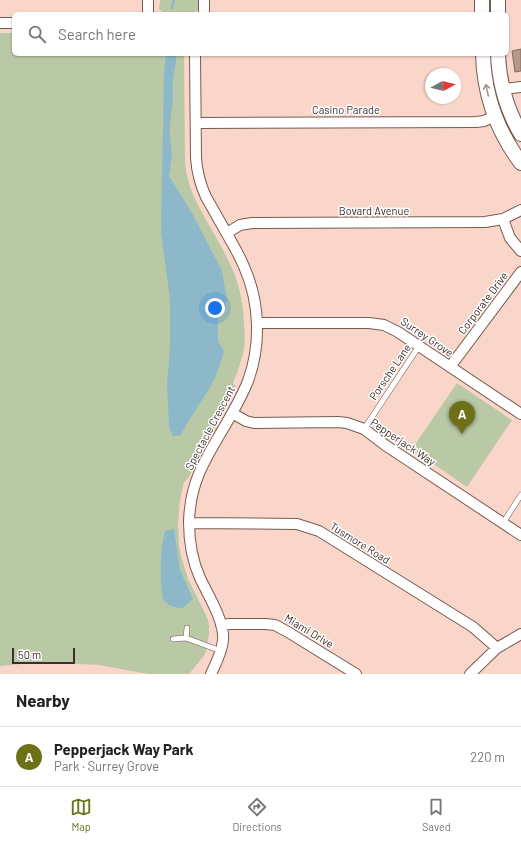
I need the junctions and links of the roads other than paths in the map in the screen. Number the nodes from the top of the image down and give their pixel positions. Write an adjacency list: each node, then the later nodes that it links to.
1 (148, 0): 5 (street)
2 (204, 0): 6 (street)
3 (482, 0): 7 (street)
4 (498, 0): 8 (street)
5 (148, 12)
6 (204, 12)
7 (482, 12)
8 (498, 12)
9 (0, 23): 10 (street)
10 (12, 23)
11 (195, 56): 17 (street, Spectacle Crescent)
12 (482, 56): 16 (street, one-way to 12)
13 (498, 56): 15 (street)
14 (521, 87): 15 (street)
15 (503, 89): 18 (street)
16 (495, 116): 17 (street, Casino Parade); 19 (street)
17 (196, 123): 22 (street, Spectacle Crescent)
18 (521, 134)
19 (521, 163)
20 (521, 210): 21 (street, Bovard Avenue)
21 (503, 219): 22 (street, Bovard Avenue); 23 (street)
22 (226, 233): 25 (street, Spectacle Crescent)
23 (521, 251)
24 (521, 272): 27 (street, Corporate Drive)
25 (257, 323): 26 (street, Surrey Grove); 28 (street, Spectacle Crescent)
26 (419, 346): 27 (street, Surrey Grove); 30 (lane, Porsche Lane)
27 (450, 367): 29 (street, Surrey Grove)
28 (232, 413): 30 (street, Pepperjack Way); 32 (street, Spectacle Crescent)
29 (521, 414)
30 (364, 429): 33 (street, Pepperjack Way)
31 (521, 495): 33 (lane)
32 (189, 523): 35 (street, Spectacle Crescent); 40 (street, Tusmore Road)
33 (503, 523): 34 (street, Pepperjack Way)
34 (521, 535)
35 (222, 626): 41 (street, Spectacle Crescent); 43 (street, Miami Drive)
36 (187, 628): 38 (lane)
37 (521, 634): 40 (street)
38 (186, 638): 39 (lane); 41 (lane)
39 (173, 639)
40 (496, 648): 44 (street)
41 (221, 651): 42 (street, Spectacle Crescent)
42 (211, 674)
43 (356, 674)
44 (470, 674)

